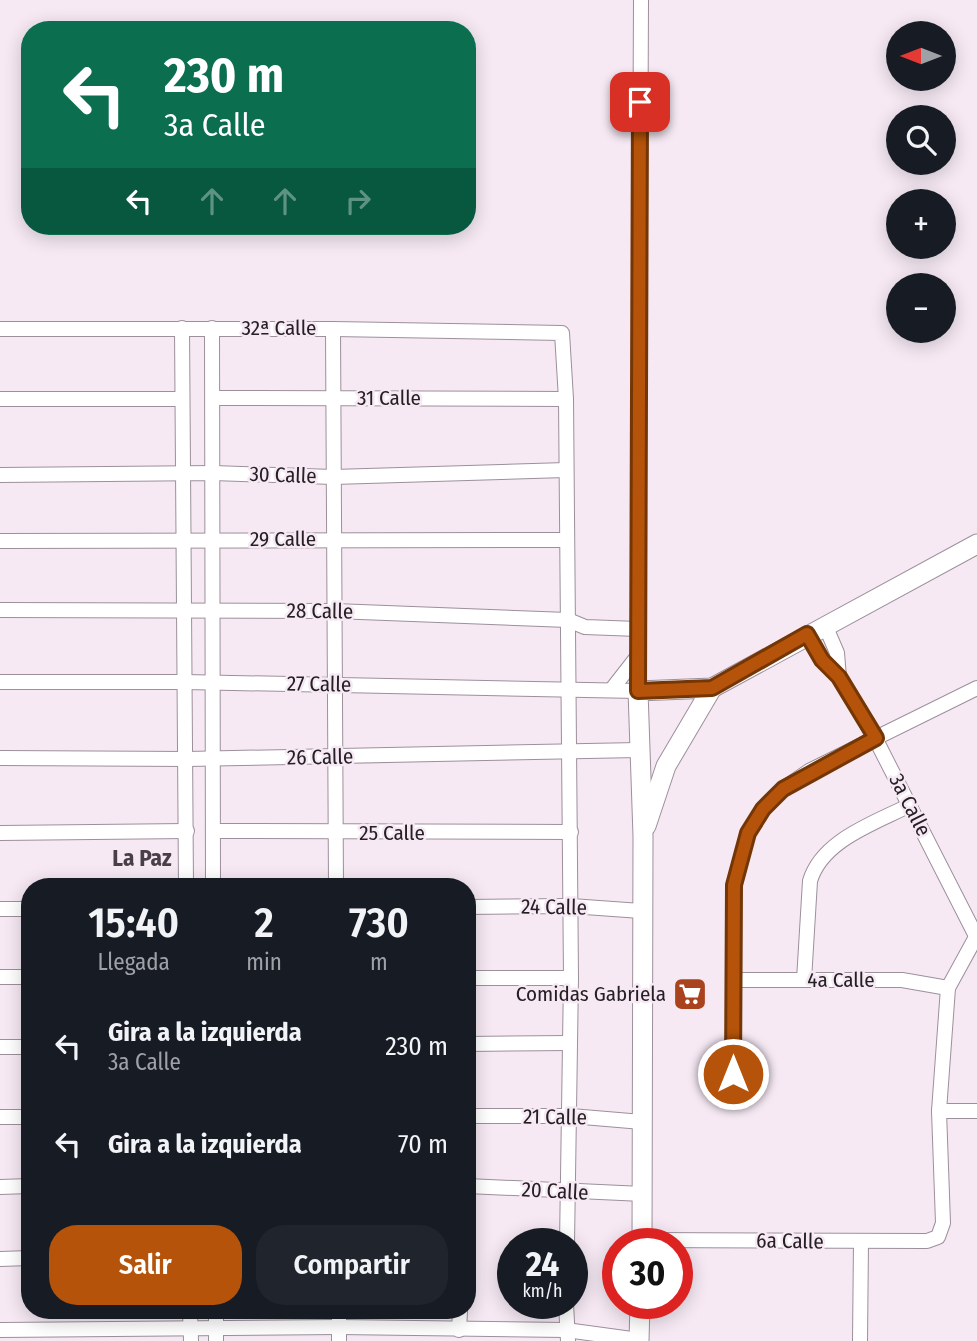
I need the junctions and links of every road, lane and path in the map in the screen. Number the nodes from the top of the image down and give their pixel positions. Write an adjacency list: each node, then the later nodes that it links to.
1 (641, 0): 28 (street)
2 (182, 328): 3 (street, 32ª Calle); 4 (street, 32ª Calle); 6 (street)
3 (212, 328): 5 (street, 32ª Calle); 7 (street)
4 (0, 329)
5 (333, 329): 8 (street); 10 (street, 32ª Calle)
6 (182, 398): 9 (street); 13 (street)
7 (213, 398): 8 (street, 31 Calle); 12 (street)
8 (334, 398): 10 (street, 31 Calle); 15 (street)
9 (0, 399)
10 (566, 399): 11 (street)
11 (566, 470): 15 (street, 30 Calle); 19 (street)
12 (213, 473): 13 (street, 30 Calle); 15 (street, 30 Calle); 18 (street)
13 (183, 474): 14 (street, 30 Calle); 17 (street)
14 (0, 475)
15 (333, 477): 16 (street)
16 (335, 539): 18 (street, 29 Calle); 19 (street, 29 Calle); 25 (street)
17 (183, 540): 18 (street, 29 Calle); 20 (street, 29 Calle); 23 (street)
18 (213, 540): 24 (street)
19 (566, 540): 26 (street)
20 (0, 541)
21 (977, 544): 27 (street)
22 (0, 610): 23 (street, 28 Calle)
23 (184, 610): 24 (street, 28 Calle); 33 (street)
24 (213, 610): 25 (street, 28 Calle); 34 (street)
25 (334, 611): 26 (street, 28 Calle); 35 (street)
26 (568, 620): 28 (street, 28 Calle); 36 (street)
27 (825, 625): 29 (street); 31 (street, 3a Calle)
28 (638, 629): 30 (street)
29 (807, 634): 31 (street, 3a Calle); 37 (street)
30 (638, 656): 39 (street); 40 (street)
31 (839, 677): 41 (street, 3a Calle)
32 (0, 682): 33 (street, 27 Calle)
33 (185, 682): 34 (street, 27 Calle); 47 (street)
34 (214, 683): 35 (street, 27 Calle); 46 (street)
35 (335, 684): 36 (street, 27 Calle); 44 (street)
36 (568, 688): 39 (street, 27 Calle); 43 (street)
37 (712, 688): 40 (street); 54 (street)
38 (977, 688): 41 (street)
39 (612, 690): 40 (street, 27 Calle)
40 (638, 691): 42 (street)
41 (876, 738): 48 (street, 3a Calle); 68 (street)
42 (639, 750): 43 (street, 26 Calle); 54 (street)
43 (569, 753): 44 (street, 26 Calle); 51 (street)
44 (335, 756): 46 (street, 26 Calle); 53 (street)
45 (0, 758): 47 (street, 26 Calle)
46 (213, 758): 47 (street, 26 Calle); 50 (street)
47 (187, 759): 49 (street)
48 (910, 805): 63 (street, 3a Calle); 69 (street)
49 (187, 831): 52 (street); 55 (street)
50 (213, 831): 53 (street, 25 Calle); 56 (street)
51 (571, 832): 53 (street, 25 Calle); 58 (street)
52 (0, 833)
53 (335, 833): 57 (street)
54 (643, 836): 62 (street)
55 (186, 878)
56 (213, 878)
57 (336, 878)
58 (571, 906): 59 (street, 24 Calle); 62 (street, 24 Calle); 67 (street)
59 (476, 907)
60 (0, 909): 61 (street)
61 (21, 909)
62 (642, 911): 82 (street)
63 (976, 935): 70 (street)
64 (0, 976): 65 (street)
65 (21, 977)
66 (476, 978): 67 (street)
67 (571, 978): 71 (street)
68 (734, 980): 69 (street, 4a Calle); 75 (street)
69 (804, 980): 70 (street, 4a Calle)
70 (948, 988): 76 (street)
71 (570, 1043): 72 (street); 79 (street)
72 (476, 1044)
73 (0, 1047): 74 (street)
74 (21, 1047)
75 (733, 1097)
76 (939, 1111): 77 (street); 91 (street, 6a Calle)
77 (977, 1111)
78 (476, 1116): 79 (street, 21 Calle)
79 (571, 1116): 82 (street, 21 Calle); 86 (street)
80 (0, 1117): 81 (street)
81 (21, 1117)
82 (642, 1122): 87 (street)
83 (21, 1186): 84 (street)
84 (0, 1187)
85 (476, 1187): 86 (street, 20 Calle)
86 (570, 1192): 87 (street, 20 Calle); 88 (street)
87 (643, 1194): 89 (street)
88 (568, 1228)
89 (642, 1228)
90 (693, 1242): 91 (street, 6a Calle)
91 (861, 1242): 103 (street)
92 (21, 1258): 93 (street)
93 (0, 1259)
94 (460, 1319): 97 (street)
95 (640, 1319): 102 (street)
96 (0, 1330): 99 (street)
97 (459, 1330): 98 (street); 101 (street)
98 (339, 1334): 100 (street)
99 (190, 1335): 100 (street)
100 (216, 1335)
101 (567, 1336): 102 (street)
102 (639, 1341)
103 (860, 1341)

